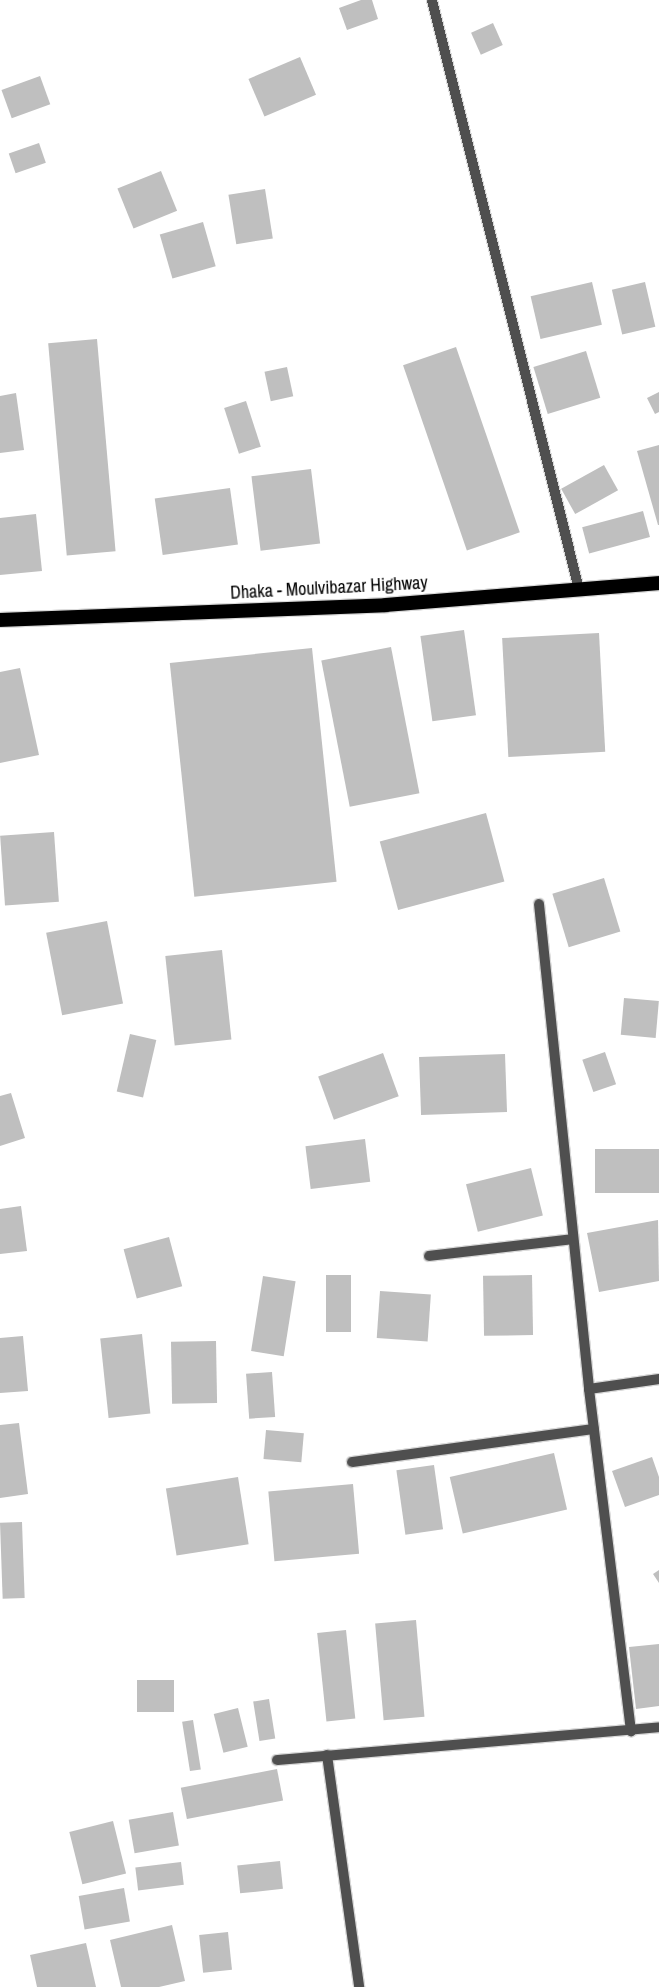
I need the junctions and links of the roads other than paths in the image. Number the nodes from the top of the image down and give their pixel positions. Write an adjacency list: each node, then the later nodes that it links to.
1 (432, 0): 3 (street)
2 (659, 583): 3 (highway, Dhaka - Moulvibazar Highway)
3 (578, 589): 4 (highway, Dhaka - Moulvibazar Highway)
4 (0, 620)
5 (539, 904): 6 (street)
6 (573, 1239): 7 (street); 9 (street)
7 (429, 1256)
8 (659, 1379): 9 (street)
9 (589, 1389): 10 (street)
10 (594, 1429): 11 (street); 13 (street)
11 (352, 1462)
12 (659, 1727): 13 (street)
13 (631, 1731): 14 (street)
14 (327, 1755): 15 (street); 16 (street)
15 (276, 1760)
16 (359, 1987)

